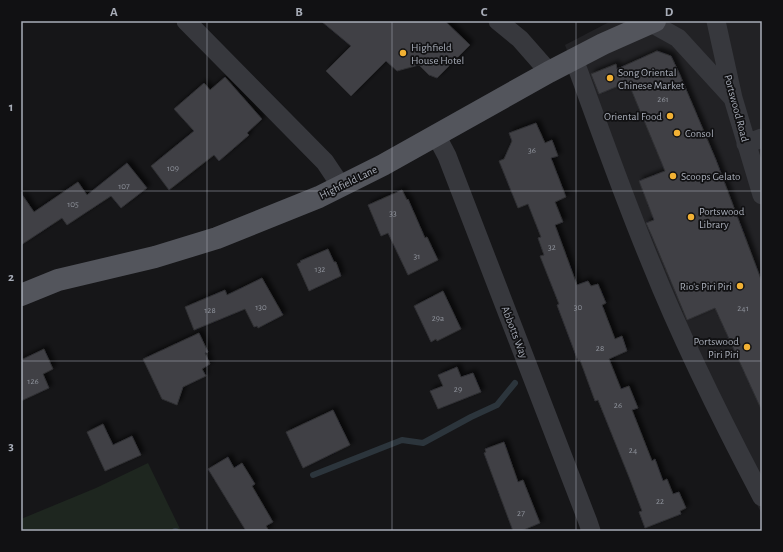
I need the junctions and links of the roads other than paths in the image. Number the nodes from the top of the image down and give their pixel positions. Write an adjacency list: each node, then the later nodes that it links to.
1 (186, 21): 10 (street)
2 (498, 21): 6 (street)
3 (716, 21): 7 (street, Portswood Road)
4 (653, 22): 5 (main road, Highfield Lane); 7 (street)
5 (574, 59): 6 (main road, Highfield Lane); 13 (street)
6 (548, 72): 8 (main road, Highfield Lane)
7 (733, 98): 9 (street, Portswood Road)
8 (436, 136): 10 (main road, Highfield Lane); 14 (street, Abbotts Way)
9 (754, 141): 11 (street, Portswood Road)
10 (341, 186): 12 (main road, Highfield Lane)
11 (762, 195)
12 (21, 295)
13 (762, 497)
14 (591, 531)

